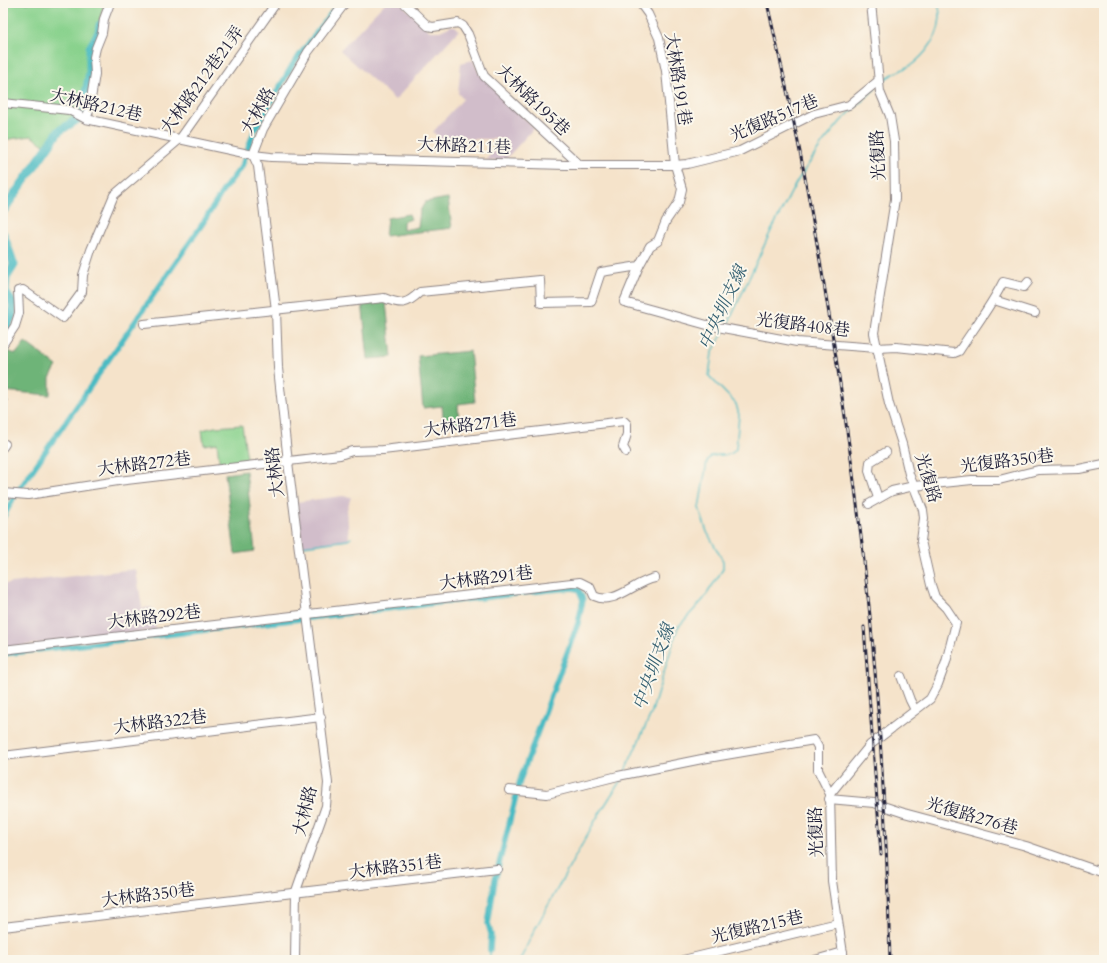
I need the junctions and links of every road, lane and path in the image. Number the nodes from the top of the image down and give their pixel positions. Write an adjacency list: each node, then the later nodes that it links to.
1 (110, 3): 9 (street)
2 (276, 3): 10 (street, 大林路212巷21弄)
3 (345, 3): 11 (street, 大林路)
4 (404, 3): 12 (street, 大林路195巷)
5 (640, 3): 13 (street, 大林路191巷)
6 (871, 3): 7 (street, 光復路)
7 (878, 81): 13 (street, 光復路517巷); 21 (street, 光復路)
8 (3, 103): 9 (street, 大林路212巷)
9 (86, 119): 10 (street, 大林路212巷)
10 (180, 139): 11 (street, 大林路212巷); 20 (street, 大林路212巷21弄)
11 (253, 156): 12 (street, 大林路211巷); 17 (street, 大林路)
12 (580, 165): 13 (street, 大林路211巷)
13 (675, 165): 14 (street, 大林路191巷)
14 (639, 266): 17 (street); 21 (street, 光復路408巷)
15 (1028, 282): 16 (street, 光復路408巷)
16 (994, 300): 18 (street); 21 (street, 光復路408巷)
17 (276, 310): 19 (street); 26 (street, 大林路)
18 (1035, 313)
19 (144, 324)
20 (3, 344)
21 (877, 348): 28 (street, 光復路)
22 (3, 402): 23 (street)
23 (3, 406)
24 (626, 452): 26 (street, 大林路271巷)
25 (886, 452): 30 (street)
26 (288, 462): 29 (street, 大林路272巷); 33 (street, 大林路)
27 (1104, 464): 28 (street, 光復路350巷)
28 (914, 486): 30 (street, 光復路350巷); 36 (street, 光復路)
29 (3, 493)
30 (878, 498): 31 (street, 光復路350巷)
31 (869, 504)
32 (655, 578): 33 (street, 大林路291巷)
33 (308, 614): 34 (street, 大林路292巷); 37 (street, 大林路)
34 (3, 650)
35 (902, 676): 36 (street)
36 (915, 710): 40 (street, 光復路)
37 (321, 717): 38 (street, 大林路322巷); 43 (street, 大林路)
38 (3, 756)
39 (509, 790): 40 (street)
40 (830, 797): 42 (street, 光復路276巷); 44 (street, 光復路)
41 (497, 869): 43 (street, 大林路351巷)
42 (1104, 873)
43 (296, 891): 45 (street, 大林路350巷); 47 (street, 大林路)
44 (838, 923): 46 (street, 光復路); 48 (street, 光復路215巷)
45 (3, 927)
46 (844, 956): 49 (street)
47 (295, 960)
48 (683, 960)
49 (815, 960)

